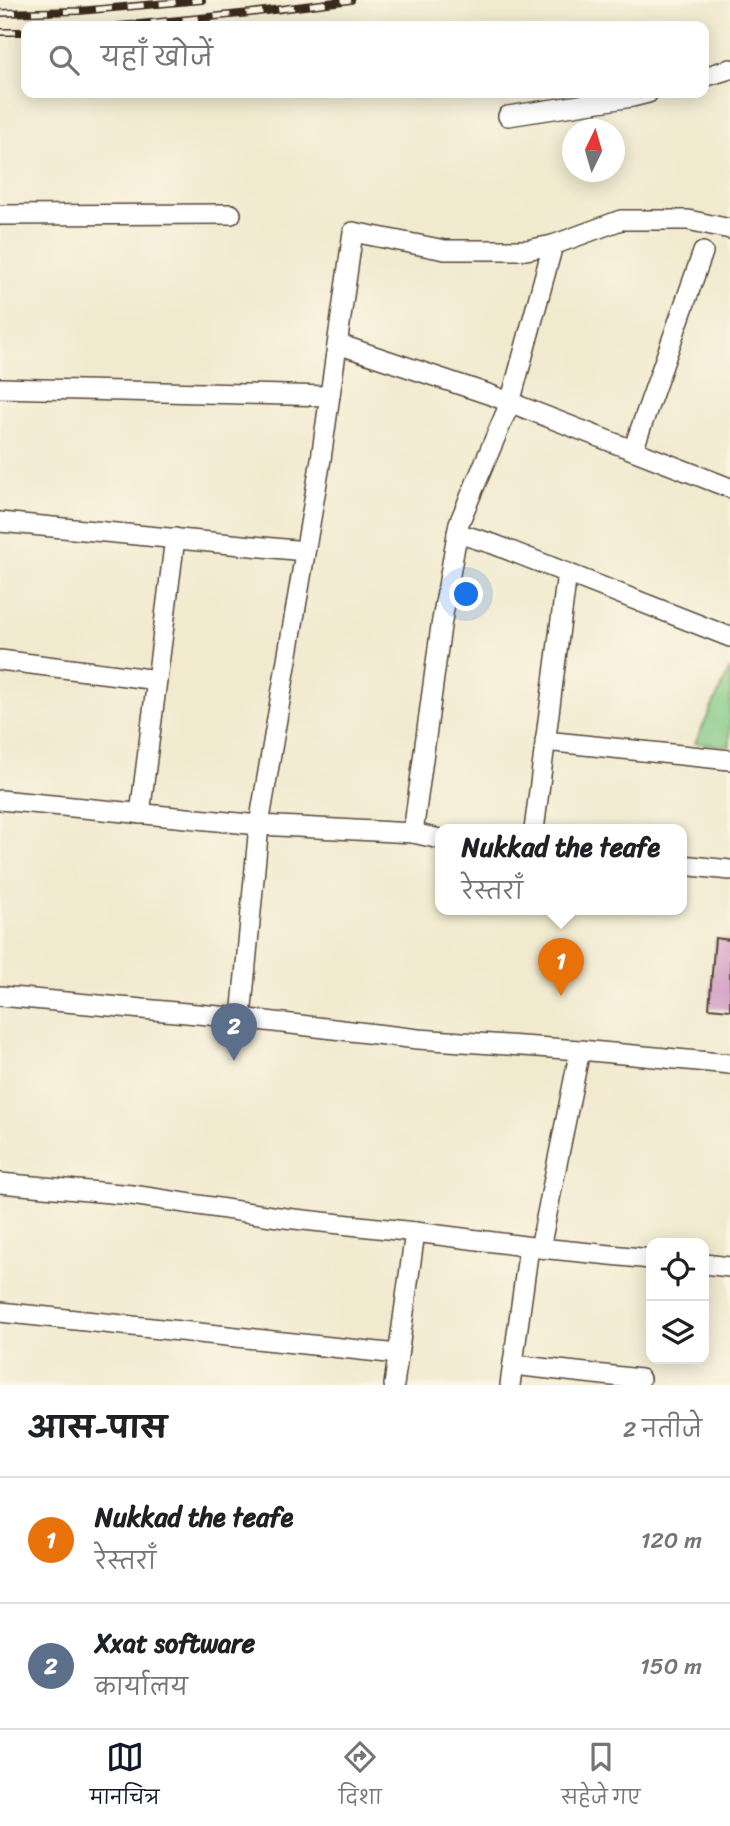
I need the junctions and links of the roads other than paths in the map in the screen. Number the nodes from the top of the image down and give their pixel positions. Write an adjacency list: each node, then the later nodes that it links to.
1 (730, 69): 2 (street)
2 (709, 75)
3 (625, 98): 4 (street)
4 (508, 116)
5 (231, 214): 6 (street)
6 (0, 215)
7 (730, 229): 8 (street)
8 (553, 245): 10 (street); 13 (street)
9 (703, 252): 14 (street)
10 (338, 344): 12 (street); 13 (street)
11 (0, 388): 12 (street)
12 (330, 396): 19 (street)
13 (510, 402): 14 (street); 17 (street)
14 (633, 450): 15 (street)
15 (730, 488)
16 (0, 522): 18 (street)
17 (457, 533): 20 (street); 30 (street)
18 (175, 538): 19 (street); 23 (street)
19 (305, 551): 29 (street)
20 (567, 573): 21 (street); 24 (street)
21 (730, 637)
22 (0, 660): 23 (street)
23 (157, 680): 27 (street)
24 (545, 741): 25 (street); 28 (street)
25 (730, 760)
26 (0, 800): 27 (street)
27 (140, 814): 29 (street)
28 (535, 824)
29 (259, 825): 30 (street); 35 (street)
30 (413, 833): 31 (street)
31 (435, 838)
32 (687, 866): 33 (street)
33 (730, 870)
34 (0, 996): 35 (street)
35 (241, 1017): 36 (street)
36 (580, 1050): 37 (street); 40 (street)
37 (730, 1064)
38 (0, 1183): 39 (street)
39 (415, 1232): 40 (street); 45 (street)
40 (535, 1248): 41 (street); 46 (street)
41 (646, 1259)
42 (709, 1265): 43 (street)
43 (730, 1267)
44 (0, 1312): 45 (street)
45 (398, 1354): 48 (street)
46 (512, 1375): 47 (street)
47 (640, 1379)
48 (394, 1385)

